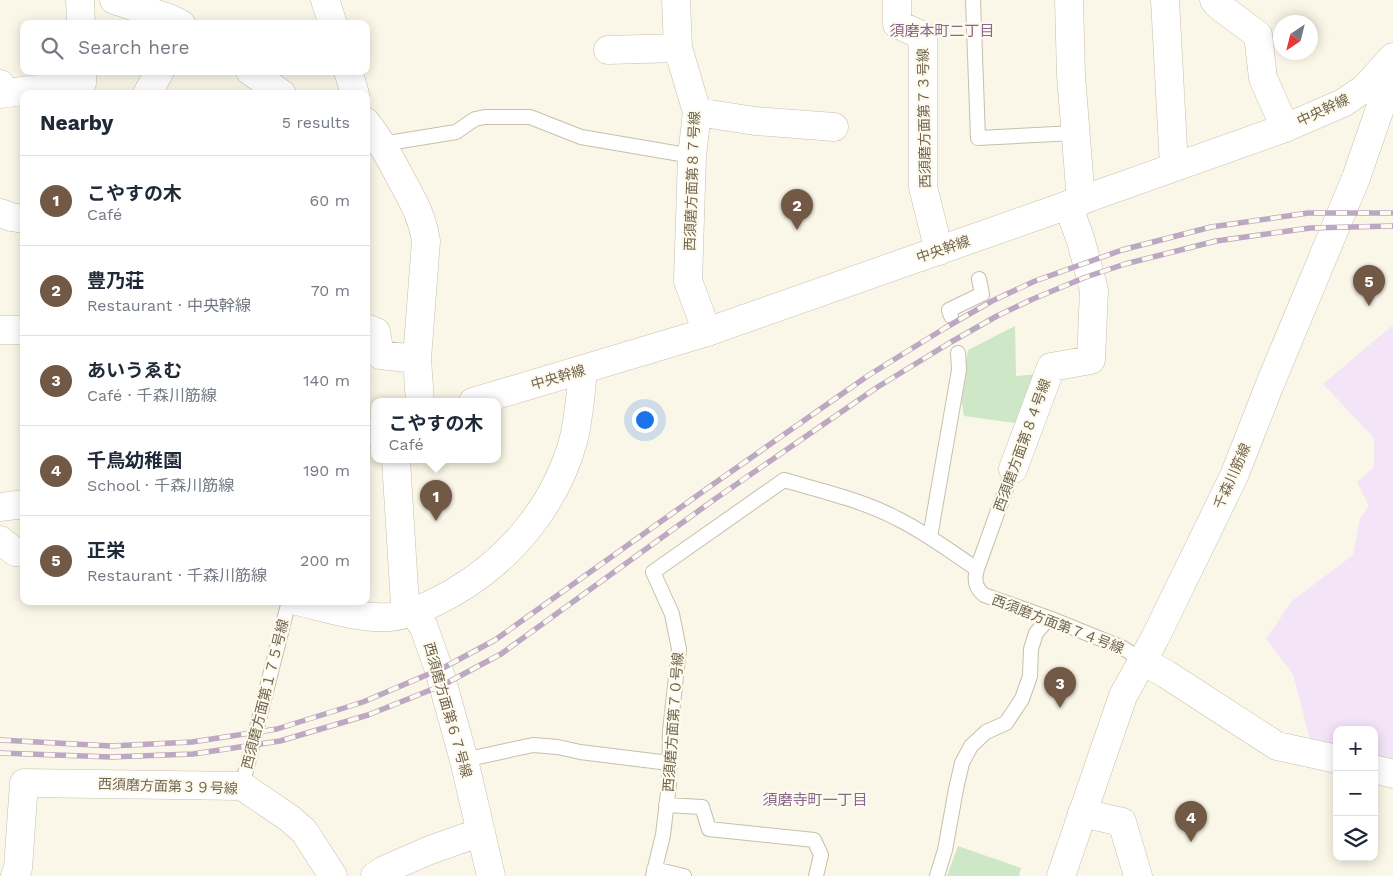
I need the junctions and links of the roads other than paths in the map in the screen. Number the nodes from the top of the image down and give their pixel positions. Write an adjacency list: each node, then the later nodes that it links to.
1 (80, 0): 10 (street)
2 (114, 0): 11 (street)
3 (325, 0): 12 (street)
4 (676, 0): 13 (street, 西須磨方面第８７号線)
5 (897, 0): 39 (street, 西須磨方面第７３号線)
6 (973, 0): 32 (lane)
7 (1069, 0): 32 (street, 西須磨方面第８４号線)
8 (1165, 0): 35 (street)
9 (1214, 0): 31 (street)
10 (81, 20)
11 (173, 20)
12 (332, 20)
13 (678, 48): 14 (street); 28 (street, 西須磨方面第８７号線)
14 (608, 50)
15 (1393, 57): 31 (street, 中央幹線)
16 (1393, 71): 63 (street, 千森川筋線)
17 (82, 75): 22 (street)
18 (158, 75): 23 (street)
19 (349, 75): 25 (street)
20 (253, 81): 24 (street)
21 (0, 84): 27 (street)
22 (30, 90)
23 (149, 90)
24 (273, 90)
25 (354, 90)
26 (20, 91): 27 (street)
27 (0, 94)
28 (696, 112): 29 (street); 34 (street, 西須磨方面第８７号線)
29 (834, 127)
30 (370, 128): 33 (street)
31 (1285, 128): 35 (street, 中央幹線)
32 (1075, 133): 36 (street, 西須磨方面第８４号線)
33 (382, 144): 34 (lane); 47 (street)
34 (692, 156): 45 (street, 西須磨方面第８７号線)
35 (1174, 166): 36 (street, 中央幹線)
36 (1075, 203): 39 (street, 中央幹線); 52 (street, 西須磨方面第８４号線)
37 (0, 212): 38 (street)
38 (20, 219)
39 (939, 251): 45 (street, 中央幹線)
40 (979, 279): 41 (lane)
41 (951, 316)
42 (0, 330): 43 (street)
43 (20, 330)
44 (370, 330): 47 (street)
45 (707, 332): 48 (street, 中央幹線)
46 (958, 353): 55 (lane)
47 (418, 359): 49 (street)
48 (583, 370): 50 (street, 中央幹線); 61 (street)
49 (420, 398)
50 (487, 398)
51 (396, 463): 61 (street, 西須磨方面第６７号線)
52 (1013, 469): 58 (lane, 西須磨方面第８４号線)
53 (20, 504): 54 (street)
54 (0, 507)
55 (930, 538): 58 (lane); 66 (lane, 西須磨方面第７０号線)
56 (0, 540): 57 (street)
57 (20, 553)
58 (977, 569): 62 (lane, 西須磨方面第７４号線)
59 (288, 605): 69 (lane, 西須磨方面第１７５号線)
60 (314, 605): 61 (street)
61 (411, 612): 65 (street, 西須磨方面第６７号線)
62 (1049, 618): 63 (lane, 西須磨方面第７４号線); 80 (lane)
63 (1143, 661): 64 (street); 71 (street, 千森川筋線)
64 (1333, 758)
65 (464, 760): 66 (lane); 72 (street, 西須磨方面第６７号線)
66 (669, 763): 70 (lane, 西須磨方面第７０号線)
67 (1378, 770): 68 (street)
68 (1393, 774)
69 (242, 786): 74 (street, 西須磨方面第３９号線); 75 (street, 西須磨方面第３９号線)
70 (666, 804): 73 (lane, 西須磨方面第７０号線); 79 (lane)
71 (1082, 813): 81 (street, 千森川筋線); 82 (street)
72 (480, 832): 76 (street); 77 (street, 西須磨方面第６７号線)
73 (654, 872): 78 (lane)
74 (15, 876)
75 (333, 876)
76 (376, 876)
77 (491, 876)
78 (684, 876)
79 (816, 876)
80 (937, 876)
81 (1061, 876)
82 (1138, 876)

